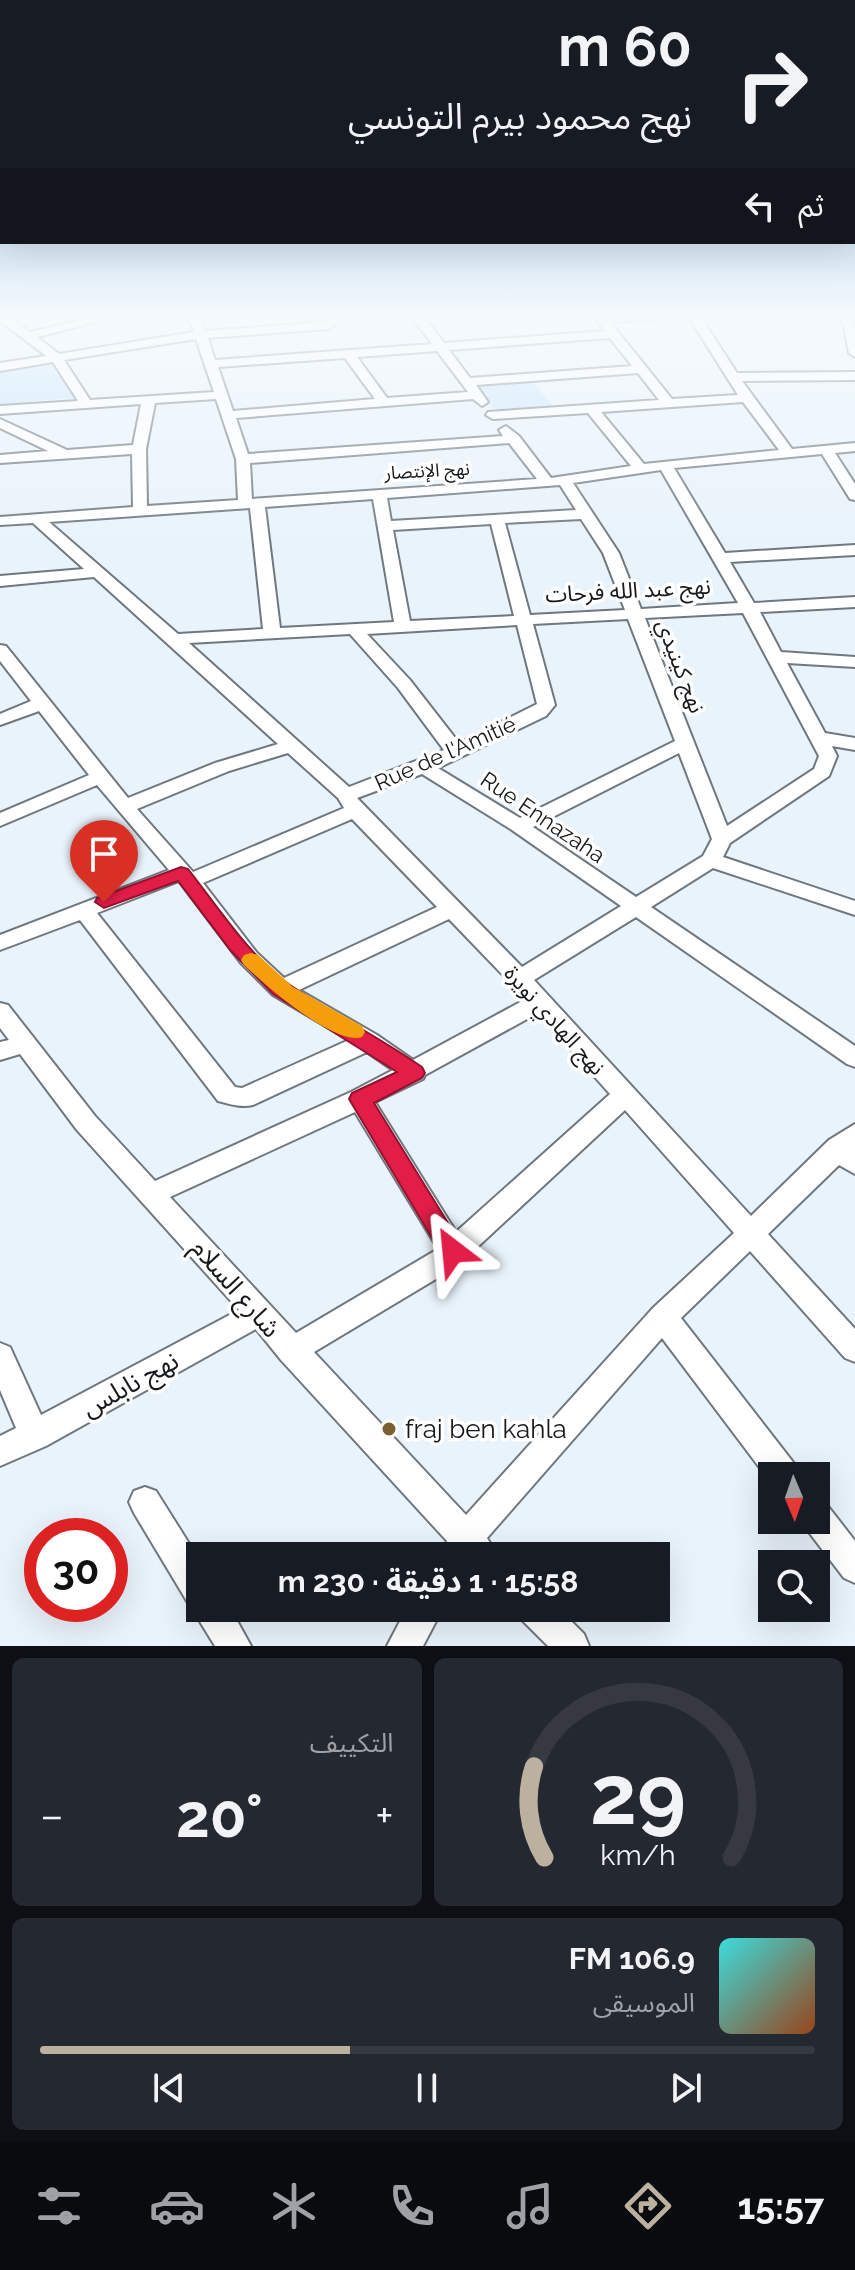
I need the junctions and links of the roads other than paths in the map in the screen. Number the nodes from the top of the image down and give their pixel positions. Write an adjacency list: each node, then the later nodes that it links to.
1 (79, 393): 9 (street)
2 (377, 393): 10 (street)
3 (660, 393): 11 (street)
4 (744, 393): 7 (street)
5 (221, 395): 8 (street); 14 (street)
6 (476, 395): 10 (street); 15 (street, نهج كينيدي)
7 (747, 398): 11 (street); 21 (street)
8 (149, 399): 9 (street); 19 (street)
9 (85, 402): 13 (street)
10 (384, 403): 14 (street)
11 (668, 403): 12 (street)
12 (591, 408): 15 (street); 26 (street)
13 (0, 410)
14 (229, 415): 24 (street)
15 (493, 415): 17 (street, نهج كينيدي)
16 (0, 423): 22 (street)
17 (514, 439): 24 (street); 27 (street, نهج كينيدي)
18 (855, 447): 20 (street, نهج الإنتصار)
19 (139, 449): 22 (street); 31 (street)
20 (826, 449): 21 (street, نهج الإنتصار); 29 (street)
21 (787, 452): 25 (street, نهج الإنتصار)
22 (64, 454): 23 (street)
23 (0, 459)
24 (243, 459): 30 (street)
25 (665, 465): 26 (street, نهج الإنتصار); 38 (street)
26 (641, 469): 27 (street, نهج الإنتصار)
27 (556, 482): 28 (street, نهج الإنتصار); 32 (street, نهج كينيدي)
28 (379, 494): 30 (street, نهج الإنتصار); 36 (street)
29 (855, 496)
30 (251, 503): 31 (street, نهج الإنتصار); 47 (street)
31 (140, 511): 33 (street, نهج الإنتصار)
32 (585, 514): 34 (street); 43 (street, نهج كينيدي)
33 (37, 519): 35 (street, نهج الإنتصار); 39 (street)
34 (497, 520): 36 (street); 44 (street, Rue de l'Amitié)
35 (0, 521)
36 (385, 526): 45 (street)
37 (855, 550): 38 (street)
38 (720, 558): 42 (street)
39 (99, 572): 40 (street); 48 (street, نهج الهادي نويرة)
40 (0, 581)
41 (855, 602): 42 (street, نهج عبد الله فرحات)
42 (748, 606): 43 (street, نهج عبد الله فرحات); 50 (street)
43 (635, 611): 44 (street, نهج عبد الله فرحات); 55 (street, نهج كينيدي)
44 (525, 618): 45 (street, نهج عبد الله فرحات); 58 (street, Rue de l'Amitié)
45 (403, 626): 46 (street, نهج عبد الله فرحات)
46 (353, 628): 47 (street, نهج عبد الله فرحات); 58 (street)
47 (272, 632): 48 (street, نهج عبد الله فرحات)
48 (174, 639): 57 (street, نهج الهادي نويرة)
49 (0, 650): 52 (street)
50 (774, 657): 51 (street); 54 (street)
51 (855, 662)
52 (42, 703): 53 (street); 60 (street)
53 (0, 720)
54 (820, 738): 56 (street); 65 (street)
55 (685, 743): 64 (street); 65 (street, نهج كينيدي)
56 (855, 744)
57 (293, 745): 61 (street, نهج الهادي نويرة); 62 (street)
58 (454, 750): 59 (street, Rue de l'Amitié)
59 (424, 767): 61 (street, Rue de l'Amitié); 64 (street, Rue Ennazaha)
60 (102, 776): 62 (street); 63 (street)
61 (351, 802): 67 (street, Rue de l'Amitié); 68 (street, نهج الهادي نويرة)
62 (124, 807): 67 (street)
63 (0, 820)
64 (519, 826): 69 (street, Rue Ennazaha)
65 (722, 839): 66 (street)
66 (711, 860): 69 (street); 70 (street)
67 (186, 877): 71 (street, Rue de l'Amitié); 74 (street)
68 (454, 908): 73 (street, نهج الهادي نويرة); 74 (street)
69 (634, 908): 73 (street); 79 (street, Rue Ennazaha)
70 (855, 908)
71 (84, 911): 72 (street, Rue de l'Amitié); 77 (street)
72 (0, 943)
73 (520, 979): 75 (street, نهج الهادي نويرة)
74 (281, 989): 77 (street)
75 (541, 1001): 80 (street); 81 (street, نهج الهادي نويرة)
76 (0, 1011): 78 (street, شارع السلام)
77 (369, 1041): 80 (street)
78 (13, 1048): 84 (street, شارع السلام)
79 (855, 1058)
80 (414, 1073): 82 (street)
81 (624, 1096): 85 (street, نهج الهادي نويرة); 86 (street)
82 (360, 1099): 84 (street); 86 (street)
83 (849, 1148): 85 (street)
84 (153, 1193): 87 (street, شارع السلام)
85 (752, 1233): 88 (street); 89 (street, نهج الهادي نويرة)
86 (453, 1251): 90 (street)
87 (258, 1314): 90 (street, شارع السلام); 92 (street, نهج نابلس)
88 (663, 1317): 94 (street); 98 (street)
89 (855, 1349)
90 (291, 1351): 97 (street, شارع السلام)
91 (0, 1356): 92 (street)
92 (35, 1436): 93 (street, نهج نابلس)
93 (0, 1452)
94 (774, 1462)
95 (145, 1502): 100 (street)
96 (830, 1534): 99 (street)
97 (460, 1542)
98 (476, 1542)
99 (855, 1567)
100 (186, 1568)
101 (219, 1622): 104 (street)
102 (418, 1622): 105 (street)
103 (548, 1622): 106 (street)
104 (234, 1646)
105 (404, 1646)
106 (572, 1646)

